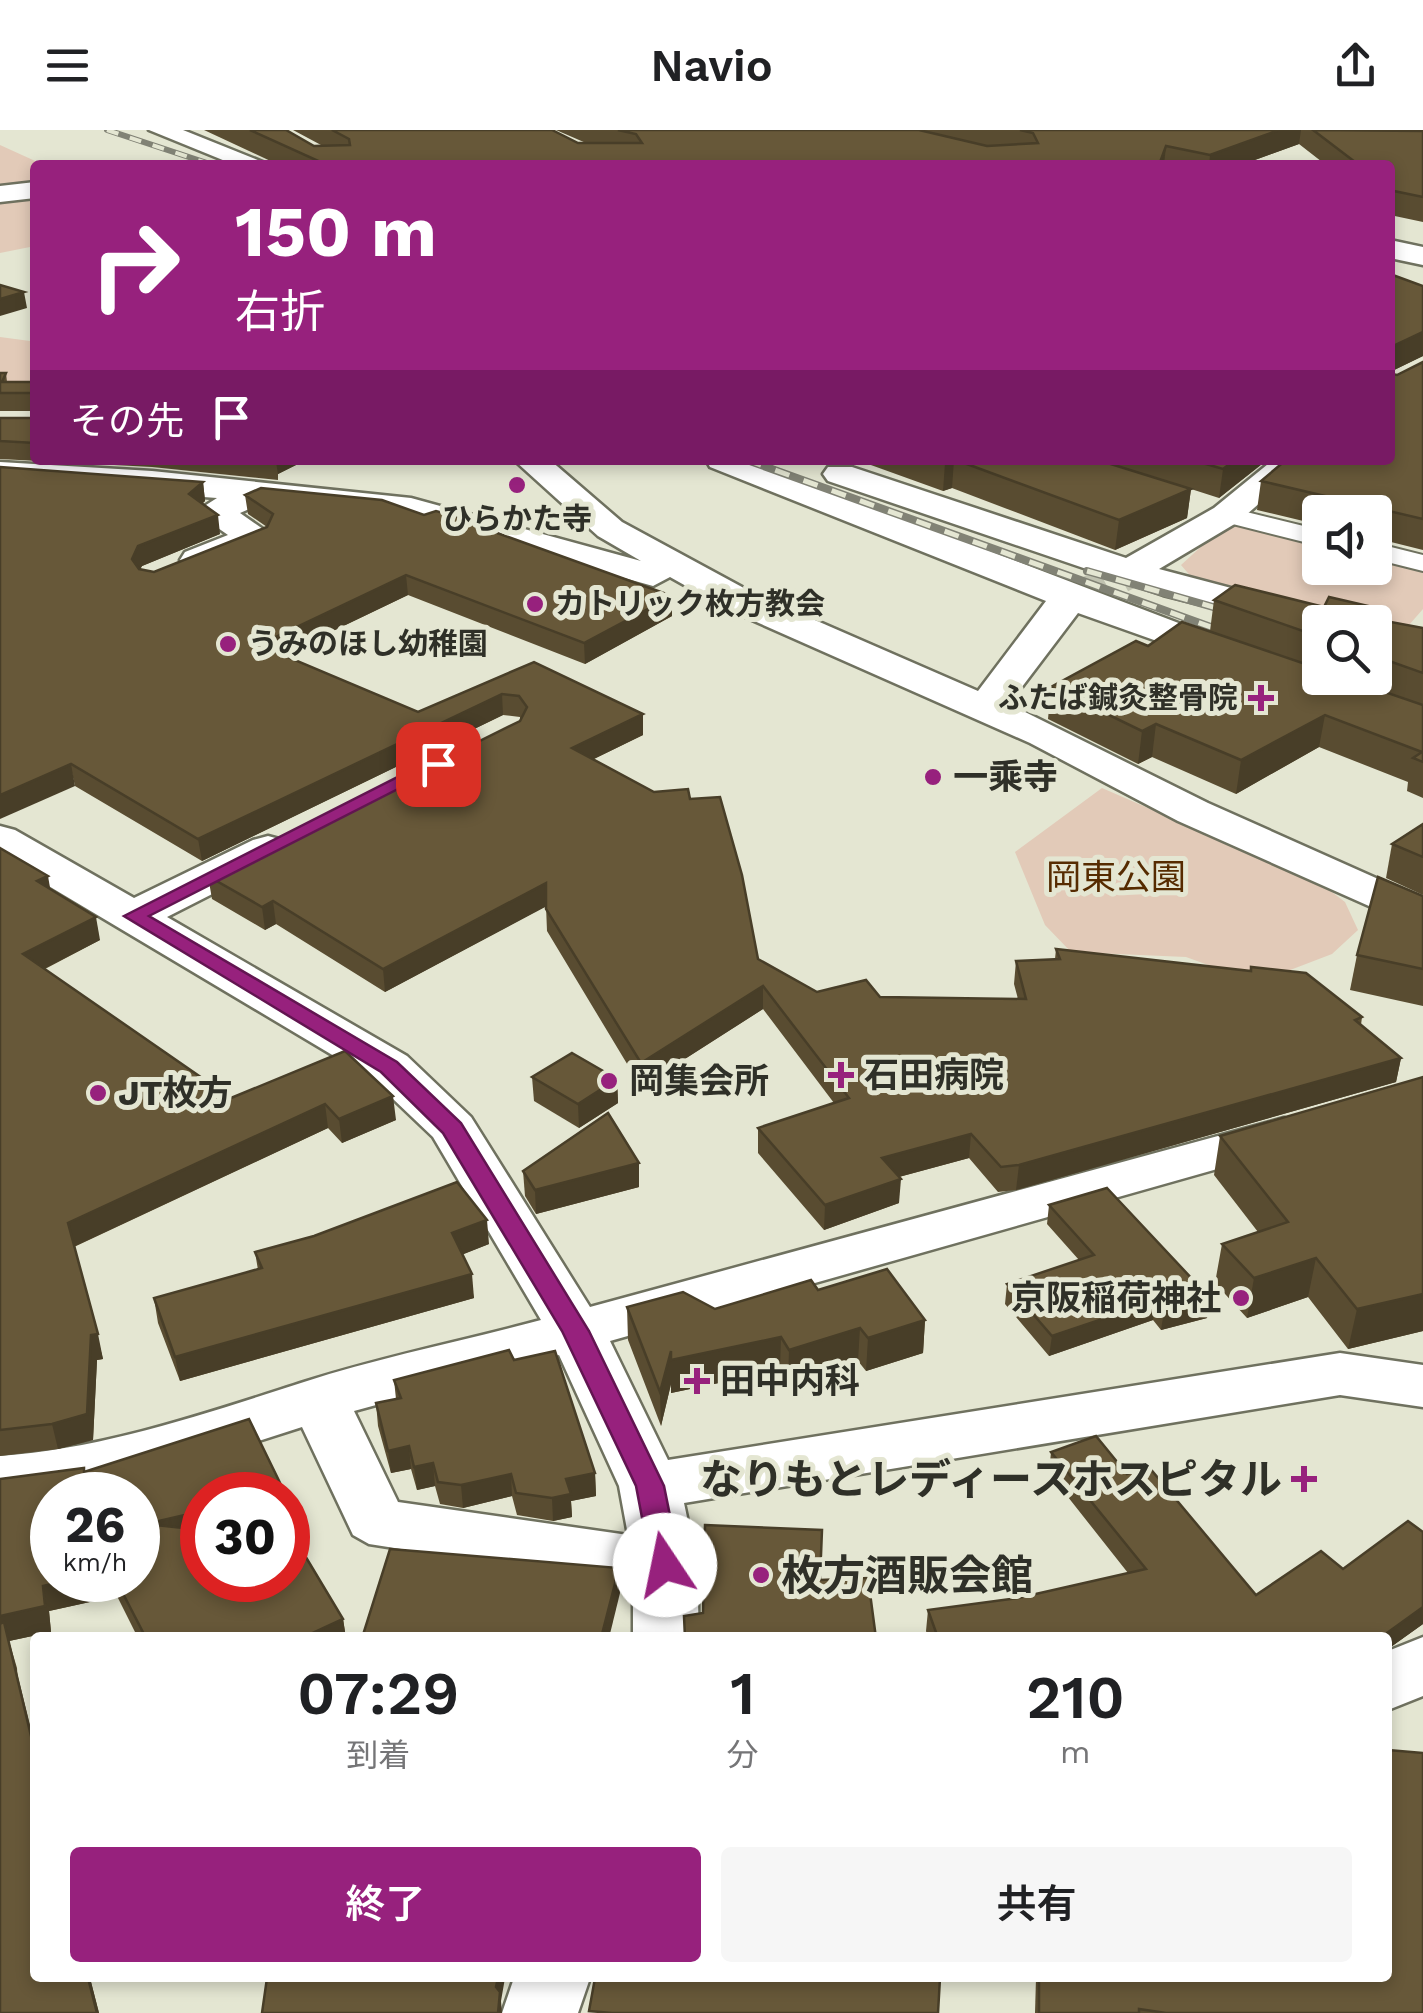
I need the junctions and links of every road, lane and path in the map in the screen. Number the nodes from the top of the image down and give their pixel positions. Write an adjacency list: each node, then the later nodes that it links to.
1 (162, 130): 2 (street)
2 (244, 160)
3 (30, 191): 4 (street)
4 (0, 194)
5 (1395, 250): 6 (main road)
6 (1423, 256)
7 (536, 465): 21 (street)
8 (735, 465): 22 (street)
9 (817, 465): 20 (street)
10 (1286, 465): 15 (street)
11 (156, 470): 12 (street); 13 (street)
12 (0, 472)
13 (264, 491): 19 (street); 21 (street)
14 (1184, 503): 15 (street)
15 (1226, 515): 16 (street); 20 (street)
16 (1302, 534)
17 (1392, 556): 18 (street)
18 (1423, 563)
19 (173, 570)
20 (1130, 571): 23 (street)
21 (740, 600): 25 (street)
22 (1076, 600): 24 (street); 25 (street)
23 (1302, 618)
24 (1255, 665)
25 (986, 707): 29 (street)
26 (311, 827): 28 (street)
27 (0, 838): 28 (street)
28 (134, 916): 31 (street)
29 (1423, 916)
30 (1334, 1119): 31 (street)
31 (576, 1331): 33 (street); 35 (street)
32 (1423, 1386): 35 (street)
33 (318, 1399): 34 (street); 36 (street)
34 (0, 1479)
35 (650, 1486): 36 (street)
36 (665, 1565): 37 (street)
37 (666, 1632)
38 (1423, 1664): 39 (street)
39 (1392, 1681)
40 (551, 1982): 41 (street)
41 (540, 2013)

